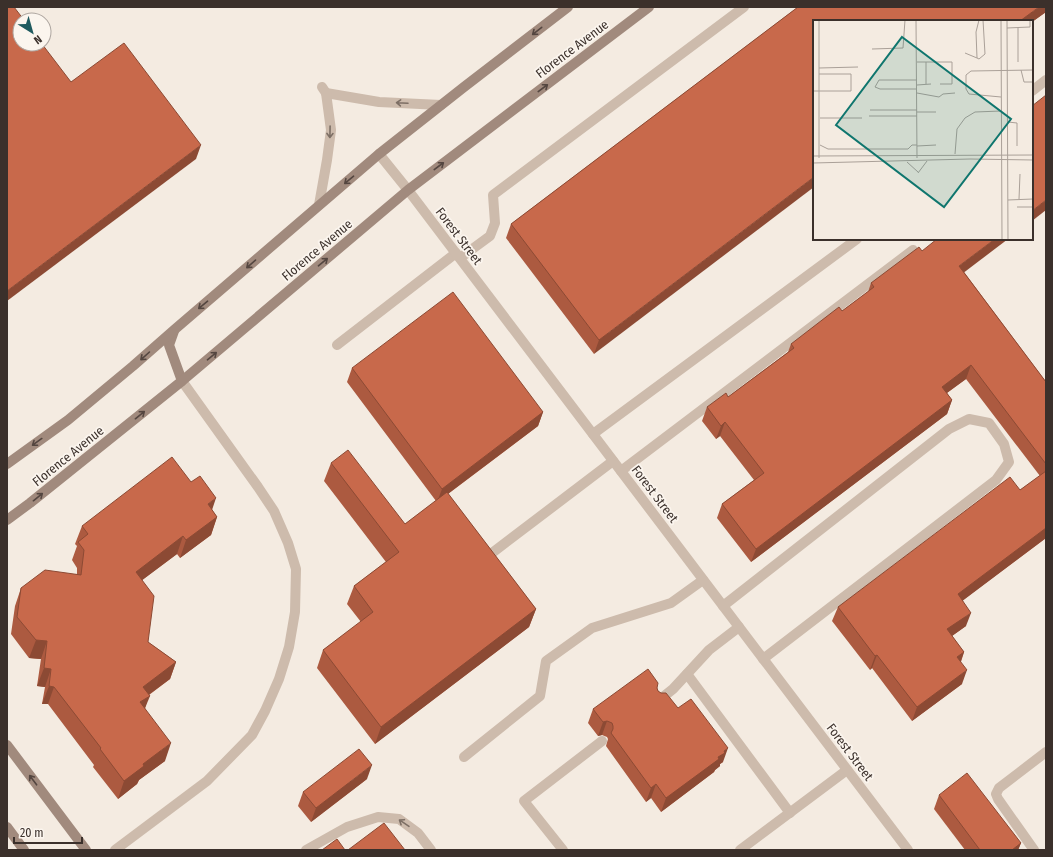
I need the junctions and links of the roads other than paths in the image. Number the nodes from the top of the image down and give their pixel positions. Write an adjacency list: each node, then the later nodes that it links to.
1 (568, 7): 6 (main road, one-way to 6)
2 (649, 7): 8 (main road, Florence Avenue, one-way to 2)
3 (742, 8): 12 (street)
4 (1046, 80): 5 (street)
5 (1033, 90)
6 (441, 105): 7 (main road); 9 (street, one-way to 9)
7 (379, 154): 8 (street, Forest Street); 9 (main road, one-way to 9)
8 (408, 190): 12 (street, Forest Street); 15 (main road, Florence Avenue, one-way to 8)
9 (319, 205): 13 (main road, one-way to 13)
10 (857, 240): 16 (street)
11 (913, 250): 19 (street)
12 (458, 256): 14 (street); 16 (street, Forest Street)
13 (174, 330): 15 (main road); 18 (main road, one-way to 18)
14 (337, 345)
15 (182, 381): 20 (main road, Florence Avenue, one-way to 15); 37 (street)
16 (593, 434): 17 (street, Forest Street)
17 (613, 461): 19 (street, Forest Street); 21 (street)
18 (7, 464)
19 (621, 471): 22 (street, Forest Street)
20 (7, 520)
21 (492, 553)
22 (703, 580): 23 (street, Forest Street); 31 (street)
23 (723, 606): 24 (street, Forest Street); 25 (street)
24 (739, 627): 25 (street, Forest Street); 26 (street)
25 (763, 659): 32 (street, Forest Street)
26 (687, 674): 27 (street); 33 (street)
27 (658, 701)
28 (602, 741): 40 (street)
29 (7, 745): 36 (main road, one-way to 29)
30 (1046, 752): 43 (street)
31 (464, 757)
32 (848, 770): 33 (street); 42 (street, Forest Street)
33 (790, 813): 41 (street)
34 (7, 827): 35 (main road)
35 (24, 850)
36 (86, 850)
37 (115, 850)
38 (306, 850): 39 (street, one-way to 38)
39 (431, 850)
40 (563, 850)
41 (740, 850)
42 (908, 850)
43 (1034, 850)

